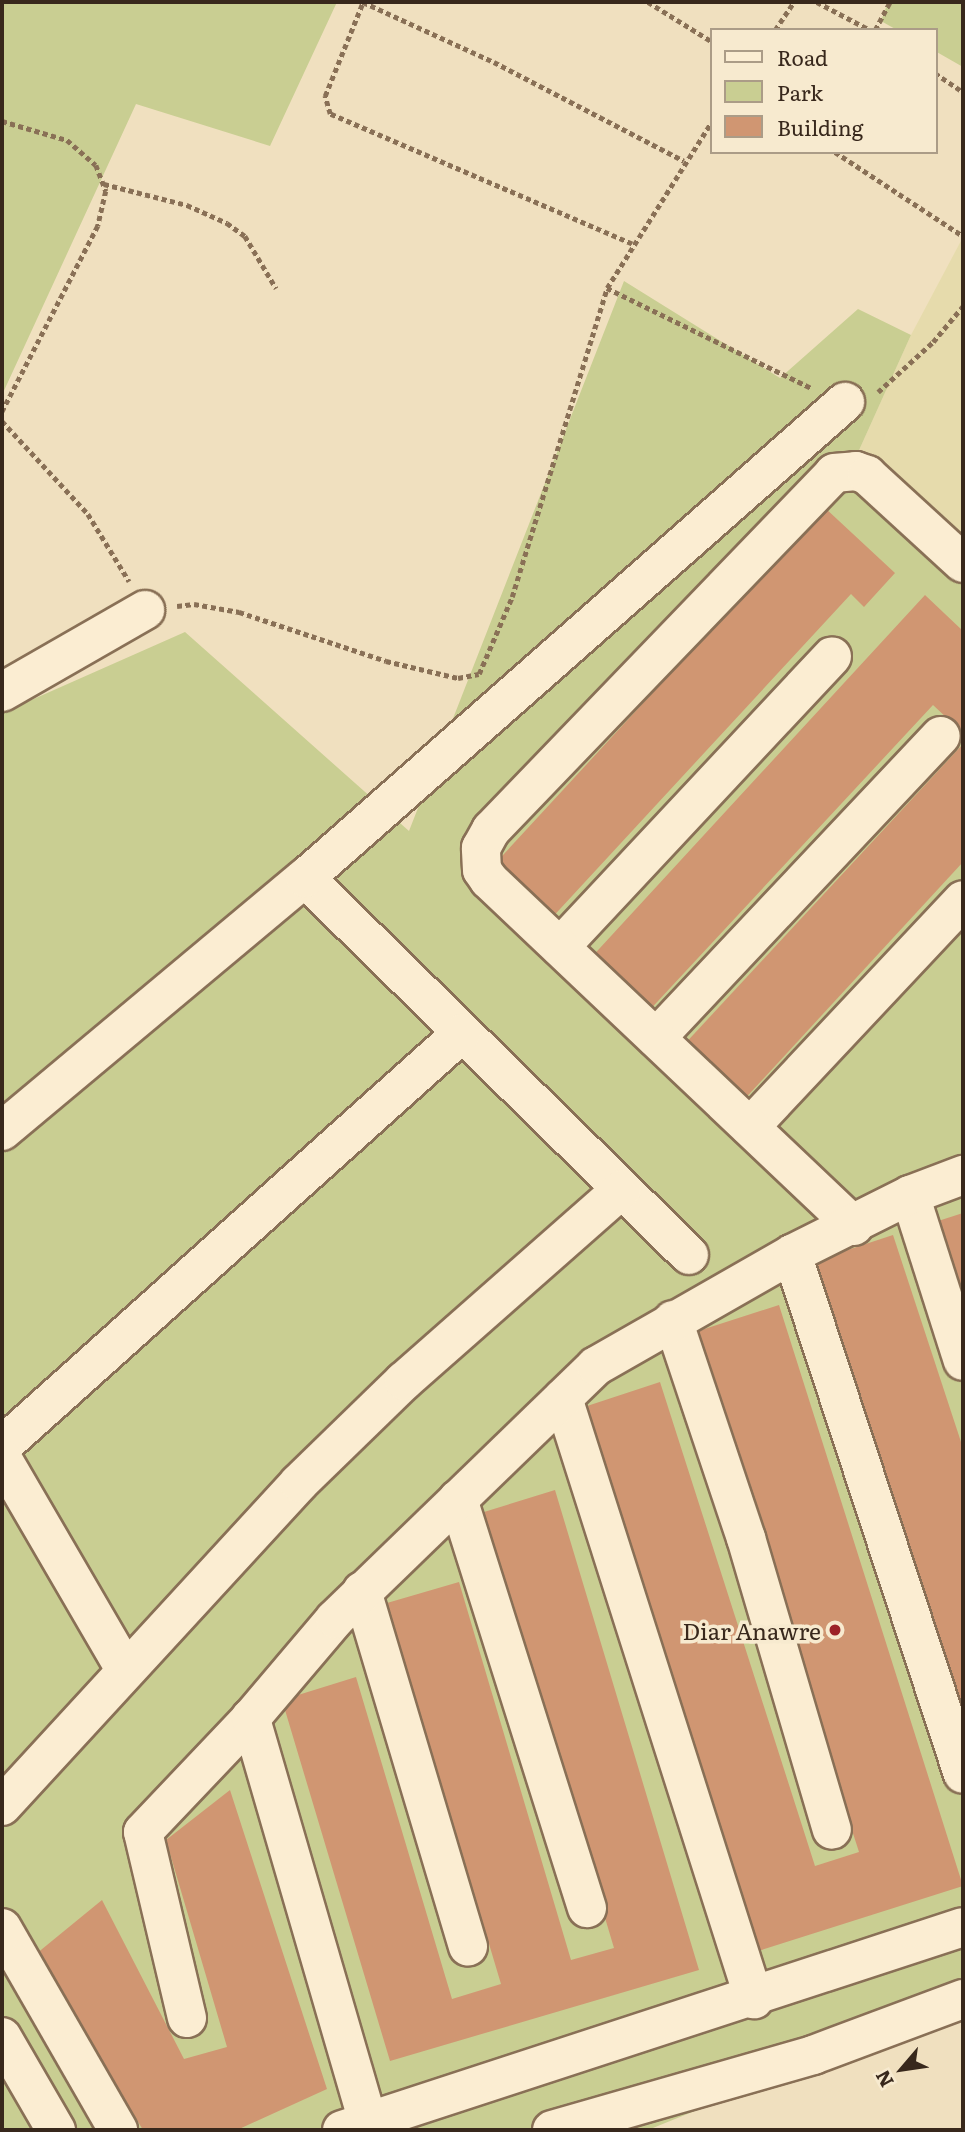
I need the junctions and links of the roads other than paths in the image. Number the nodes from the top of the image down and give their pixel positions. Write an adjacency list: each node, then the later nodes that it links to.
1 (845, 401): 7 (street)
2 (963, 563): 9 (street)
3 (145, 610): 5 (street)
4 (832, 656): 9 (street)
5 (2, 692)
6 (941, 736): 11 (street)
7 (305, 878): 10 (street); 12 (street)
8 (963, 900): 13 (street)
9 (560, 947): 11 (street)
10 (462, 1033): 15 (street); 23 (street)
11 (656, 1038): 13 (street)
12 (3, 1126)
13 (750, 1127): 17 (street)
14 (963, 1175): 16 (street)
15 (622, 1189): 19 (street); 27 (street)
16 (910, 1195): 17 (street); 21 (street)
17 (854, 1226): 18 (street)
18 (792, 1254): 20 (street); 29 (street)
19 (689, 1255)
20 (673, 1320): 22 (street); 31 (street)
21 (963, 1362)
22 (564, 1398): 25 (street); 36 (street)
23 (2, 1446)
24 (2, 1458): 27 (street)
25 (458, 1499): 26 (street); 32 (street)
26 (362, 1591): 28 (street); 35 (street)
27 (124, 1668): 30 (street)
28 (251, 1718): 38 (street); 40 (street)
29 (963, 1774)
30 (2, 1806)
31 (832, 1830)
32 (587, 1908)
33 (963, 1927): 36 (street)
34 (2, 1928): 42 (street)
35 (468, 1947)
36 (754, 1999): 40 (street)
37 (963, 1999): 43 (street)
38 (187, 2018)
39 (2, 2037): 41 (street)
40 (355, 2126)
41 (56, 2130)
42 (118, 2130)
43 (552, 2130)

